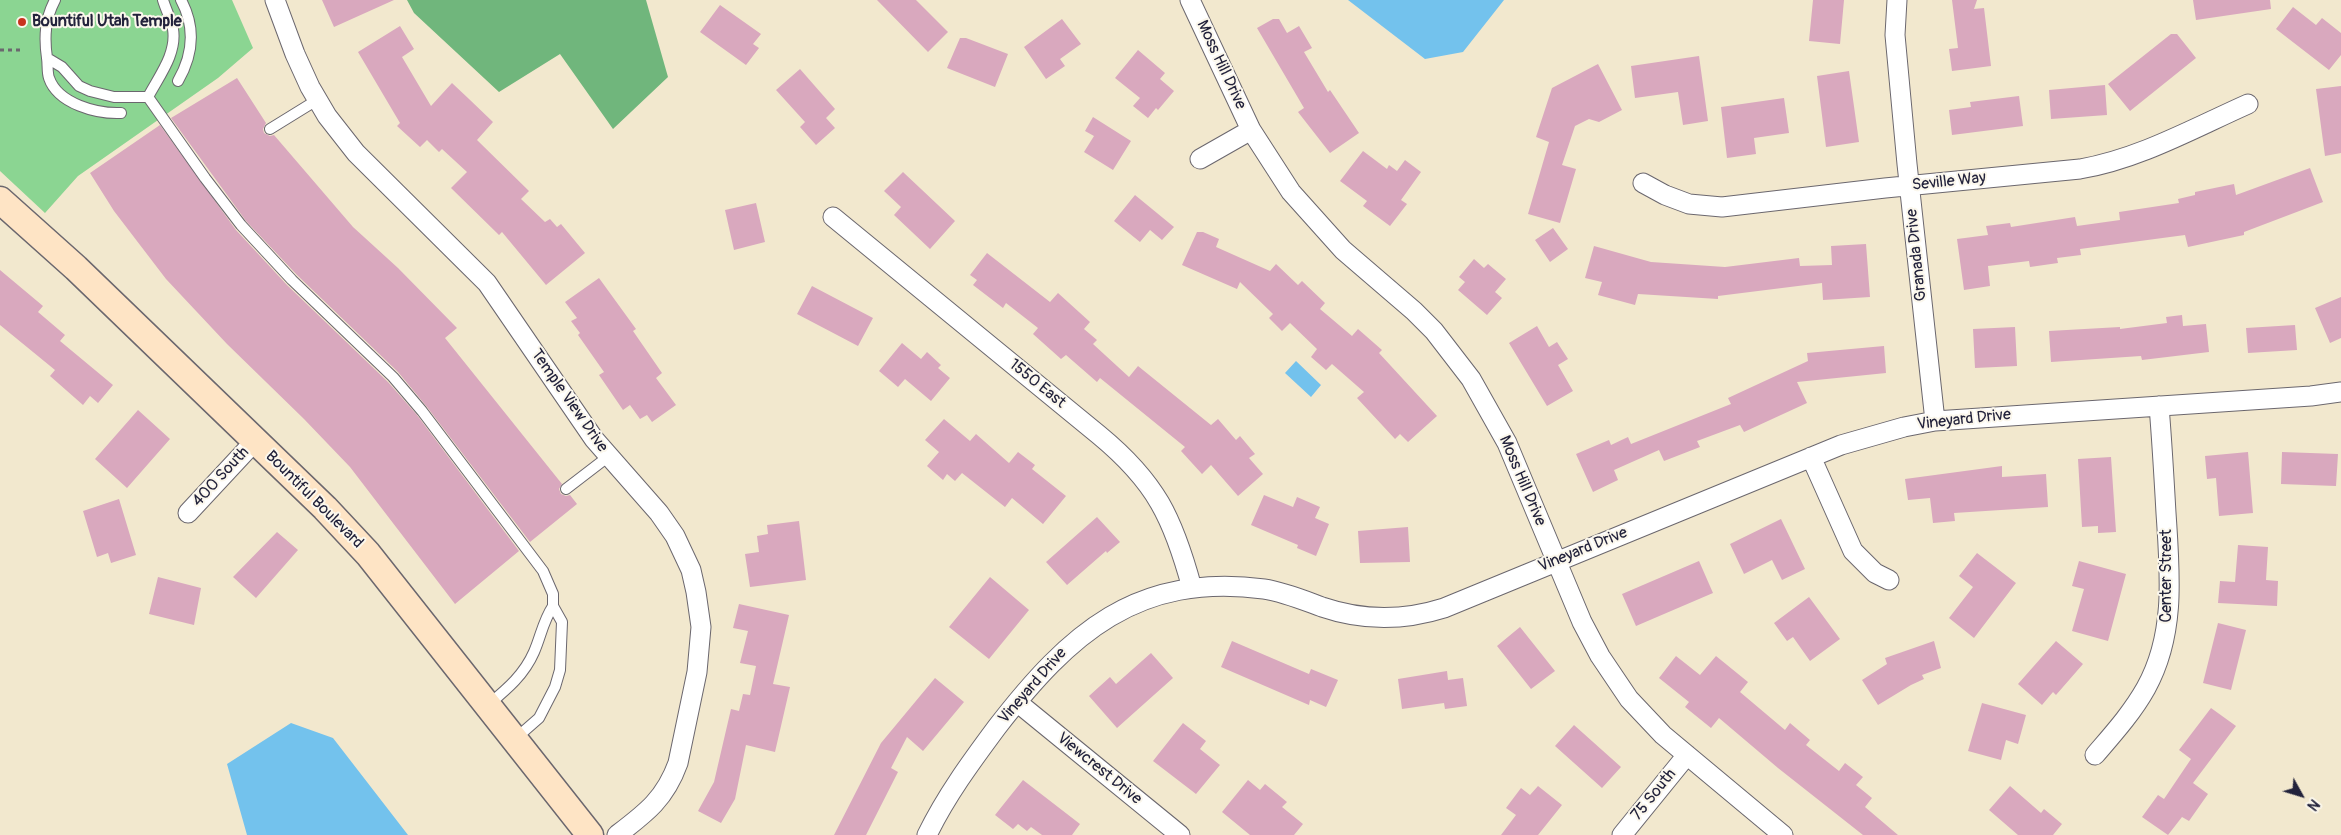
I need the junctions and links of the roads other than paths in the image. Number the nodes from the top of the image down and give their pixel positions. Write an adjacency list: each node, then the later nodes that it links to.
1 (55, 0): 7 (lane)
2 (163, 0): 9 (lane)
3 (181, 0): 8 (lane)
4 (275, 0): 10 (street, Temple View Drive)
5 (1190, 0): 14 (street, Moss Hill Drive)
6 (1897, 0): 17 (street, Granada Drive)
7 (48, 58): 9 (lane); 12 (lane)
8 (178, 81)
9 (148, 97): 31 (lane)
10 (317, 100): 13 (lane); 24 (street, Temple View Drive)
11 (2248, 104): 17 (street, Seville Way)
12 (121, 113)
13 (270, 129)
14 (1251, 130): 15 (street, Moss Hill Drive); 28 (street, Moss Hill Drive)
15 (1200, 159)
16 (1643, 183): 17 (street, Seville Way)
17 (1909, 186): 22 (street, Granada Drive)
18 (0, 200): 23 (main road, Bountiful Boulevard)
19 (833, 217): 30 (street, 1550 East)
20 (2341, 392): 21 (street, Vineyard Drive)
21 (2159, 406): 22 (street, Vineyard Drive); 36 (street, Center Street)
22 (1935, 421): 25 (street, Vineyard Drive)
23 (255, 441): 27 (street, 400 South); 33 (main road, Bountiful Boulevard)
24 (609, 456): 26 (lane); 38 (street, Temple View Drive)
25 (1811, 457): 28 (street, Vineyard Drive); 29 (street)
26 (566, 489)
27 (188, 513)
28 (1556, 562): 30 (street, Vineyard Drive); 35 (street, Moss Hill Drive)
29 (1889, 580)
30 (1192, 588): 32 (street, Vineyard Drive)
31 (553, 606): 33 (lane); 34 (lane)
32 (1017, 702): 39 (street, Vineyard Drive); 40 (street, Viewcrest Drive)
33 (488, 705): 34 (main road, Bountiful Boulevard)
34 (515, 739): 37 (main road, Bountiful Boulevard)
35 (1687, 755): 41 (street, 75 South); 42 (street, Moss Hill Drive)
36 (2095, 755)
37 (590, 835)
38 (617, 835)
39 (927, 835)
40 (1180, 835)
41 (1622, 835)
42 (1783, 835)

